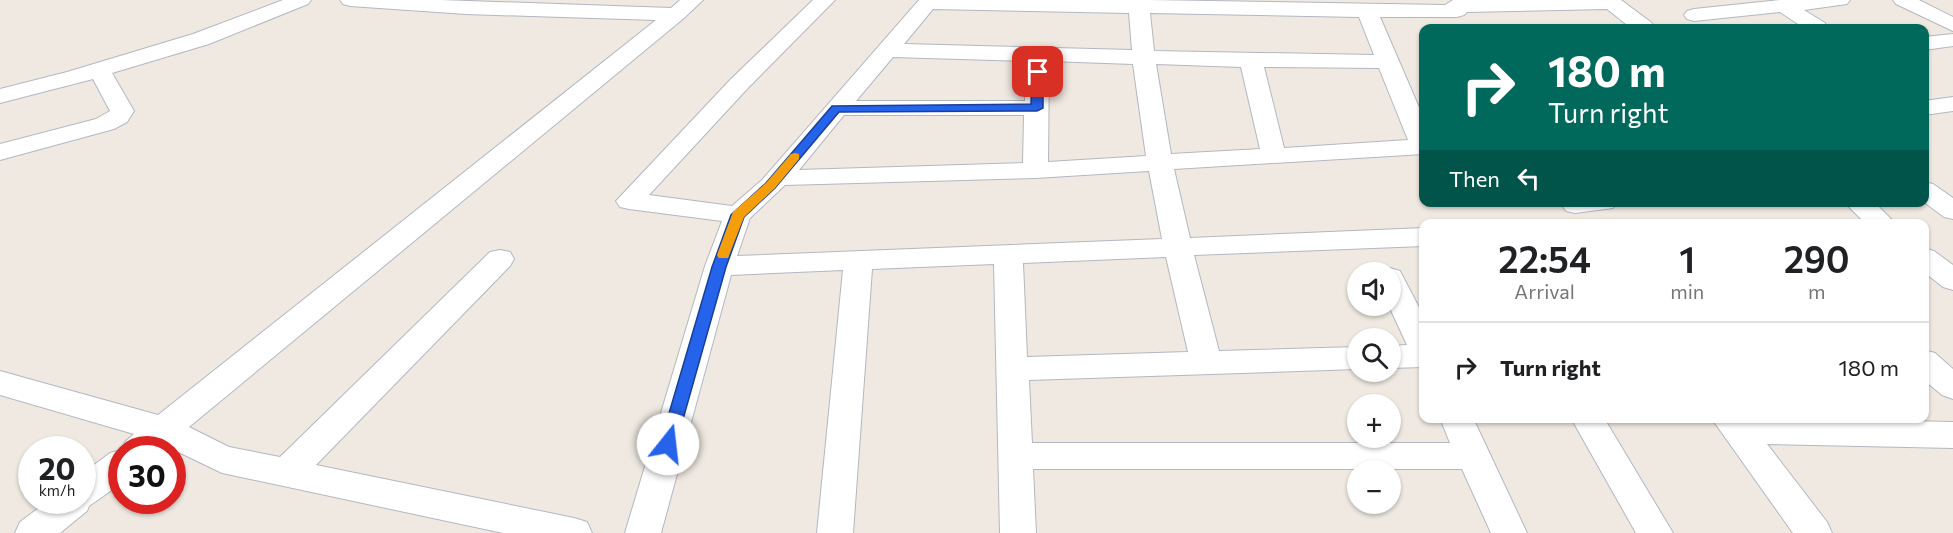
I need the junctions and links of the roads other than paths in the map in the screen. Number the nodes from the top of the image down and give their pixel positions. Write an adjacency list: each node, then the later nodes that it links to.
1 (301, 0): 24 (street)
2 (350, 0): 10 (street)
3 (825, 0): 42 (street)
4 (1840, 0): 9 (street)
5 (1904, 0): 16 (street)
6 (929, 1): 8 (street); 19 (street)
7 (1610, 2): 12 (street); 13 (street)
8 (1138, 4): 11 (street); 21 (street)
9 (1784, 6): 14 (street); 15 (street)
10 (685, 7): 70 (street)
11 (1367, 11): 12 (street); 23 (street)
12 (1457, 11)
13 (1639, 24)
14 (1707, 24)
15 (1811, 24)
16 (1953, 25)
17 (1953, 40): 18 (street)
18 (1929, 43)
19 (886, 50): 20 (street); 28 (street)
20 (1038, 54): 21 (street); 29 (street)
21 (1144, 57): 22 (street); 34 (street)
22 (1251, 60): 23 (street); 33 (street)
23 (1389, 61): 30 (street)
24 (99, 70): 25 (street); 32 (street)
25 (0, 96)
26 (1953, 104): 27 (street)
27 (1929, 106)
28 (836, 108): 29 (street); 36 (street)
29 (1037, 108): 35 (street)
30 (1419, 137)
31 (1419, 147): 33 (street)
32 (0, 152)
33 (1274, 156): 34 (street)
34 (1160, 163): 35 (street); 46 (street)
35 (1035, 170): 36 (street)
36 (777, 178): 42 (street)
37 (1953, 181): 38 (street)
38 (1929, 184)
39 (1929, 194): 41 (street)
40 (1863, 207): 43 (street)
41 (1953, 211)
42 (738, 215): 52 (street)
43 (1877, 219)
44 (1419, 237): 45 (street)
45 (1372, 238): 46 (street); 51 (street)
46 (1178, 247): 47 (street); 59 (street)
47 (1008, 253): 49 (street); 61 (street)
48 (500, 259): 74 (street)
49 (858, 260): 52 (street); 81 (street)
50 (1929, 261): 53 (street)
51 (1383, 262)
52 (719, 267): 80 (street)
53 (1953, 280)
54 (1401, 301): 55 (street)
55 (1419, 339)
56 (1419, 356): 57 (street)
57 (1401, 357)
58 (1347, 358): 59 (street)
59 (1206, 363): 61 (street)
60 (1929, 365): 63 (street)
61 (1012, 369): 72 (street)
62 (0, 383): 69 (street)
63 (1953, 387)
64 (1458, 423): 73 (street)
65 (1590, 423): 84 (street)
66 (1733, 425): 67 (street); 85 (street)
67 (1865, 426): 68 (street)
68 (1953, 435)
69 (140, 436)
70 (156, 436)
71 (186, 449): 74 (street)
72 (1015, 456): 73 (street); 82 (street)
73 (1473, 456): 83 (street)
74 (287, 472): 79 (street)
75 (108, 474): 76 (street)
76 (96, 483)
77 (57, 514): 78 (street)
78 (33, 533)
79 (574, 533)
80 (643, 533)
81 (835, 533)
82 (1018, 533)
83 (1509, 533)
84 (1655, 533)
85 (1814, 533)

